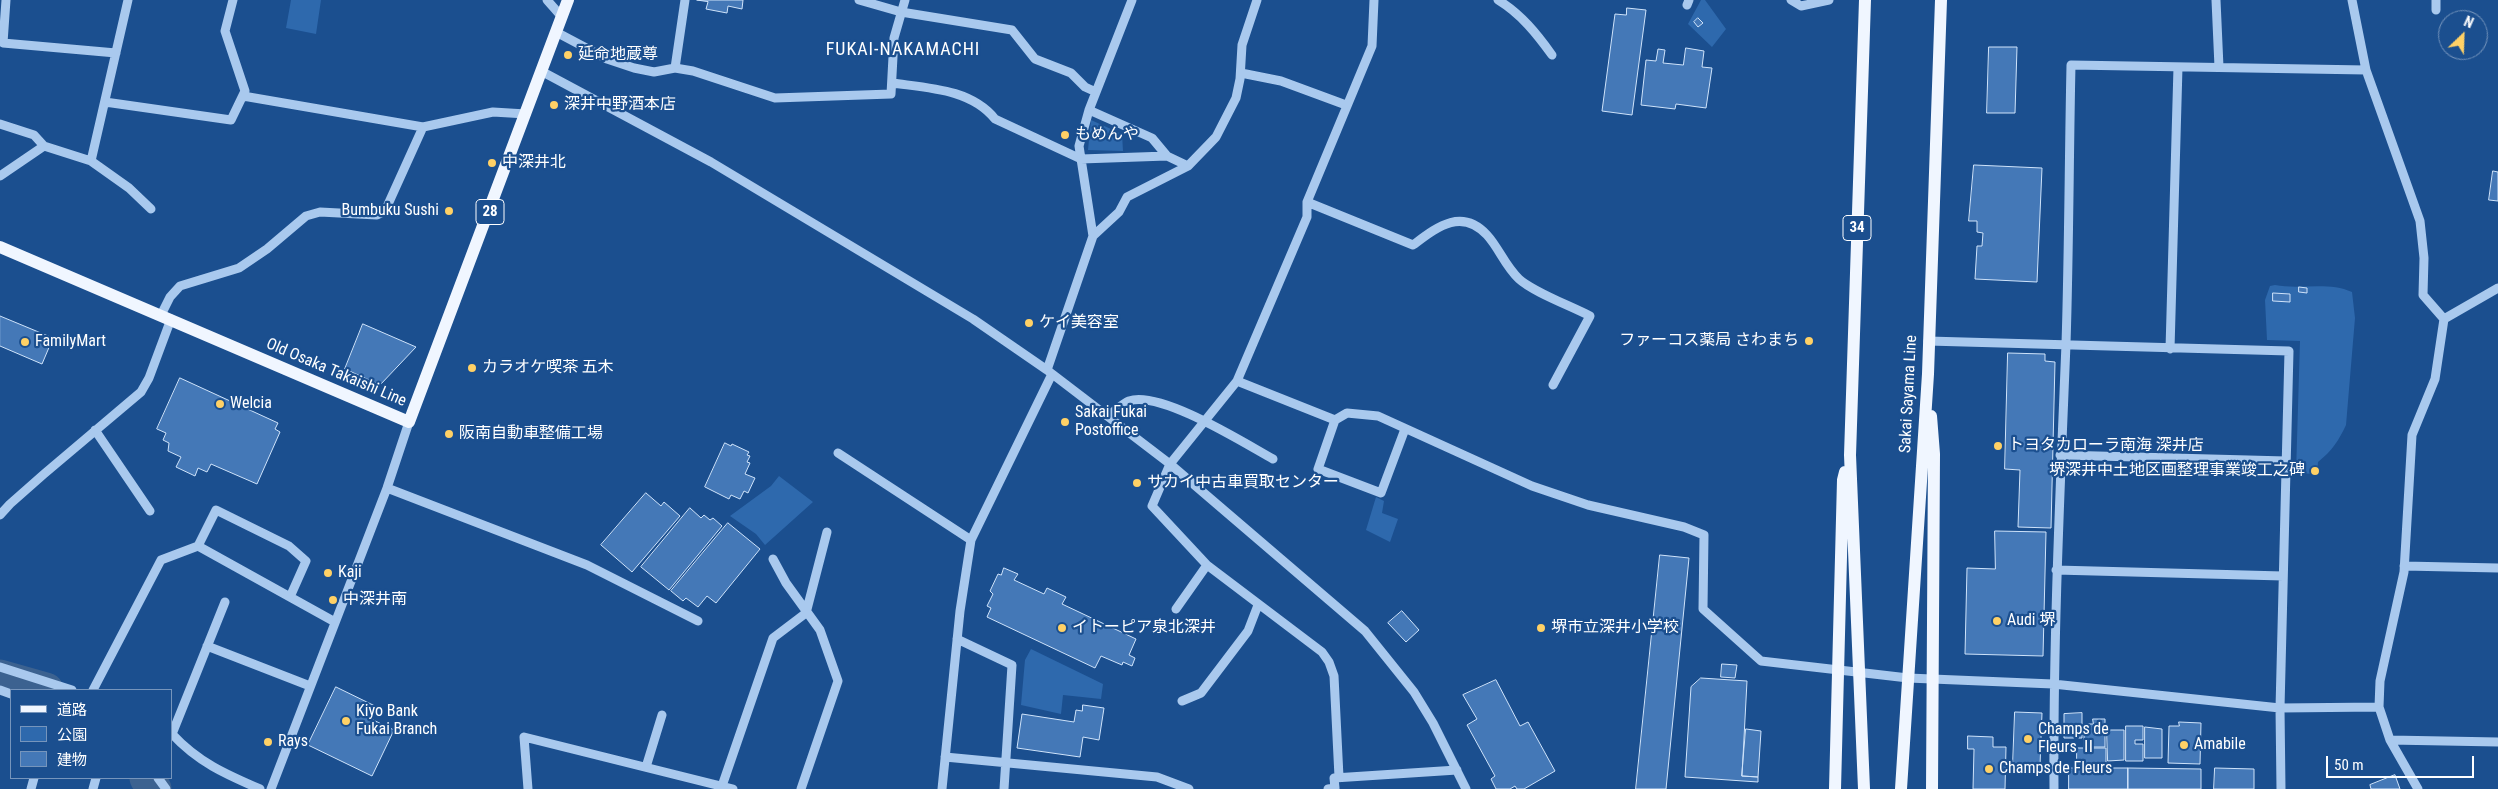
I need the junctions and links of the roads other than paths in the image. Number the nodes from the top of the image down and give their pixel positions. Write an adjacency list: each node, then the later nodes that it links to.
1 (6, 0): 24 (street)
2 (128, 0): 24 (street)
3 (233, 0): 34 (street)
4 (547, 0): 22 (street)
5 (568, 0): 22 (main road, Old Osaka Takaishi Line / 28)
6 (685, 0): 28 (street)
7 (859, 0): 21 (street)
8 (905, 0): 21 (street)
9 (1132, 0): 33 (street)
10 (1258, 0): 31 (street)
11 (1374, 0): 36 (street)
12 (1498, 0): 25 (street)
13 (1791, 0): 14 (street)
14 (1829, 0)
15 (1865, 0): 68 (main road, 34)
16 (1941, 0): 54 (main road, Sakai Sayama Line)
17 (2216, 0): 27 (street)
18 (2352, 0): 29 (street)
19 (2436, 0): 20 (street)
20 (2436, 10)
21 (901, 12): 32 (street); 33 (street)
22 (562, 17): 23 (main road, Old Osaka Takaishi Line / 28)
23 (556, 32): 28 (street); 30 (main road, Old Osaka Takaishi Line / 28)
24 (116, 53): 35 (street)
25 (1552, 55)
26 (2178, 67): 27 (street); 55 (street); 56 (street)
27 (2219, 67): 29 (street)
28 (675, 68): 32 (street)
29 (2366, 70): 53 (street)
30 (542, 71): 38 (main road, Old Osaka Takaishi Line / 28); 57 (street)
31 (1241, 74): 36 (street); 45 (street)
32 (892, 83): 43 (street)
33 (1096, 92): 37 (street)
34 (243, 96): 35 (street); 40 (street)
35 (105, 102): 44 (street)
36 (1346, 106): 47 (street)
37 (1088, 110): 42 (street); 43 (street)
38 (526, 114): 40 (street); 63 (main road, Old Osaka Takaishi Line / 28)
39 (0, 124): 41 (street)
40 (422, 127): 52 (street)
41 (44, 146): 44 (street); 46 (street)
42 (1167, 156): 43 (street); 45 (street)
43 (1081, 159): 49 (street)
44 (91, 161): 48 (street)
45 (1188, 166): 49 (street)
46 (0, 176)
47 (1307, 202): 59 (street); 60 (street)
48 (151, 209)
49 (1093, 236): 57 (street)
50 (0, 247): 52 (main road, Old Osaka Takaishi Line)
51 (2498, 288): 53 (street)
52 (166, 317): 63 (main road, Old Osaka Takaishi Line); 66 (street)
53 (2444, 319): 81 (street)
54 (1928, 341): 55 (street); 58 (main road, Sakai Sayama Line)
55 (2066, 344): 56 (street); 69 (street)
56 (2170, 349): 71 (street)
57 (1049, 372): 61 (street); 77 (street)
58 (1928, 374): 97 (main road, Sakai Sayama Line); 98 (main road)
59 (1237, 381): 62 (street); 64 (street)
60 (1553, 385)
61 (1107, 416): 64 (street); 72 (street)
62 (1335, 420): 65 (street); 65 (street)
63 (409, 422): 73 (street)
64 (1205, 422): 70 (street); 72 (street)
65 (1405, 429): 95 (street)
66 (95, 430): 74 (street); 75 (street)
67 (838, 453): 77 (street)
68 (1850, 455): 95 (main road); 96 (main road, 34)
69 (2060, 455): 71 (street); 83 (street)
70 (1273, 459)
71 (2286, 461): 84 (street)
72 (1170, 464): 80 (street); 112 (street)
73 (387, 488): 90 (street); 91 (street)
74 (150, 511)
75 (0, 515)
76 (827, 532): 89 (street)
77 (972, 540): 92 (street)
78 (198, 546): 85 (street); 85 (street); 102 (street)
79 (773, 559): 89 (street)
80 (1207, 565): 87 (street); 88 (street)
81 (2404, 566): 82 (street); 104 (street)
82 (2498, 568)
83 (2056, 570): 84 (street); 99 (street)
84 (2283, 576): 105 (street)
85 (290, 597): 91 (street)
86 (225, 602): 93 (street)
87 (1258, 605): 103 (street); 113 (street)
88 (1176, 609)
89 (806, 613): 114 (street); 120 (street)
90 (698, 621)
91 (335, 622): 100 (street)
92 (957, 639): 109 (street); 110 (street)
93 (207, 646): 100 (street); 116 (street)
94 (0, 667): 101 (street)
95 (1838, 670): 96 (street); 125 (main road)
96 (1858, 673): 97 (street); 126 (main road, 34)
97 (1908, 678): 98 (street); 127 (main road, Sakai Sayama Line)
98 (1933, 679): 99 (street); 128 (main road)
99 (2053, 684): 105 (street); 129 (street)
100 (310, 686): 117 (street)
101 (69, 689)
102 (93, 689)
103 (1182, 702)
104 (2379, 707): 105 (street); 107 (street)
105 (2280, 708): 130 (street)
106 (662, 715): 111 (street)
107 (2390, 740): 108 (street); 131 (street)
108 (2498, 742)
109 (946, 757): 110 (street); 121 (street)
110 (1006, 762): 115 (street); 122 (street)
111 (646, 767): 114 (street); 118 (street)
112 (1457, 770): 113 (street); 124 (street)
113 (1339, 777): 123 (street)
114 (722, 786): 119 (street)
115 (1183, 788)
116 (260, 789)
117 (271, 789)
118 (528, 789)
119 (733, 789)
120 (801, 789)
121 (942, 789)
122 (1004, 789)
123 (1328, 789)
124 (1466, 789)
125 (1835, 789)
126 (1864, 789)
127 (1901, 789)
128 (1932, 789)
129 (2054, 789)
130 (2281, 789)
131 (2418, 789)

